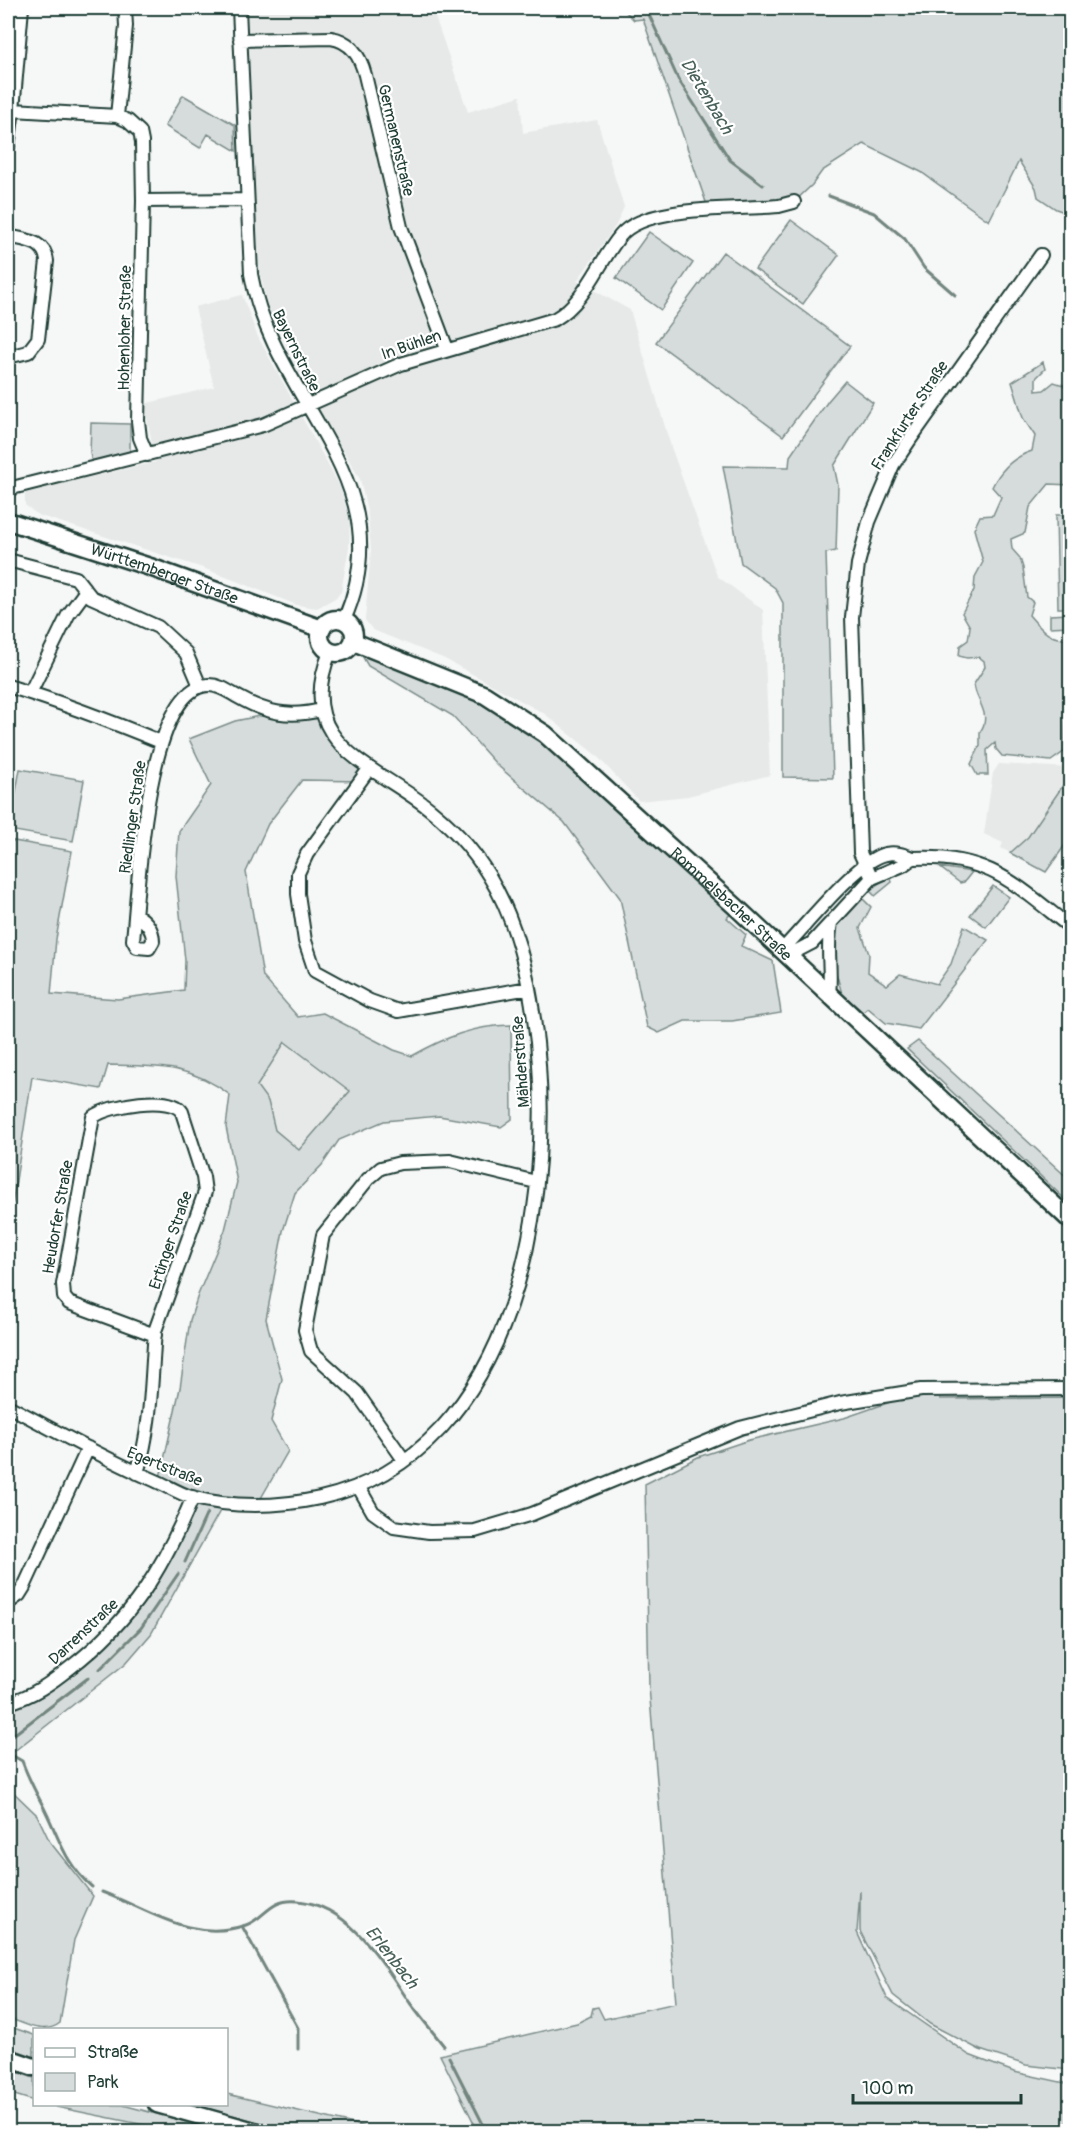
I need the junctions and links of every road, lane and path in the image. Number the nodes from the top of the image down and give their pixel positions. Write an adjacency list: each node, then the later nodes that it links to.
1 (22, 8): 5 (street)
2 (125, 8): 6 (street)
3 (239, 8): 4 (street, Bayernstraße)
4 (240, 40): 8 (street, Bayernstraße); 13 (street, Germanenstraße)
5 (13, 110): 6 (street); 7 (street)
6 (117, 116): 9 (street, Hohenloher Straße)
7 (8, 147)
8 (246, 200): 9 (street); 15 (street, Bayernstraße)
9 (143, 201): 16 (street, Hohenloher Straße)
10 (794, 202): 13 (street, In Bühlen)
11 (8, 236): 14 (street)
12 (1041, 255): 32 (street, Frankfurter Straße)
13 (447, 349): 15 (street, In Bühlen)
14 (8, 357)
15 (307, 407): 16 (street, In Bühlen); 21 (street, Bayernstraße)
16 (147, 455): 17 (street, In Bühlen)
17 (8, 489)
18 (8, 521): 22 (main road, Württemberger Straße)
19 (8, 560): 20 (street)
20 (85, 592): 26 (street); 27 (street)
21 (344, 620): 22 (main road); 23 (main road)
22 (322, 629): 24 (main road)
23 (354, 642): 24 (main road); 37 (main road, Rommelsbacher Straße)
24 (330, 652): 28 (street)
25 (8, 686): 27 (street)
26 (200, 686): 28 (street); 29 (street, Riedlinger Straße)
27 (30, 693): 29 (street)
28 (321, 710): 30 (street, Mähderstraße)
29 (161, 742): 34 (street, Riedlinger Straße)
30 (369, 769): 38 (street, Mähderstraße); 38 (street)
31 (913, 858): 32 (street); 33 (street); 36 (street)
32 (865, 865): 33 (street, Frankfurter Straße); 37 (street)
33 (872, 878): 35 (street)
34 (136, 915)
35 (831, 922): 37 (street); 39 (street)
36 (1071, 927)
37 (784, 953): 39 (main road, Rommelsbacher Straße)
38 (529, 988): 41 (street, Mähderstraße)
39 (829, 994): 42 (main road, Rommelsbacher Straße)
40 (93, 1116): 43 (street, Heudorfer Straße); 43 (street, Ertinger Straße)
41 (536, 1182): 47 (street, Mähderstraße); 47 (street)
42 (1071, 1220)
43 (154, 1335): 48 (street, Ertinger Straße)
44 (1071, 1389): 49 (street)
45 (8, 1406): 46 (street, Egertstraße)
46 (88, 1448): 48 (street, Egertstraße); 51 (street)
47 (404, 1460): 49 (street, Mähderstraße)
48 (137, 1473): 50 (street, Egertstraße)
49 (358, 1486): 50 (street, Egertstraße)
50 (193, 1497): 52 (street, Darrenstraße)
51 (8, 1603)
52 (8, 1703)
53 (8, 2058): 54 (main road)
54 (33, 2067)
55 (164, 2106): 56 (main road)
56 (258, 2132)

